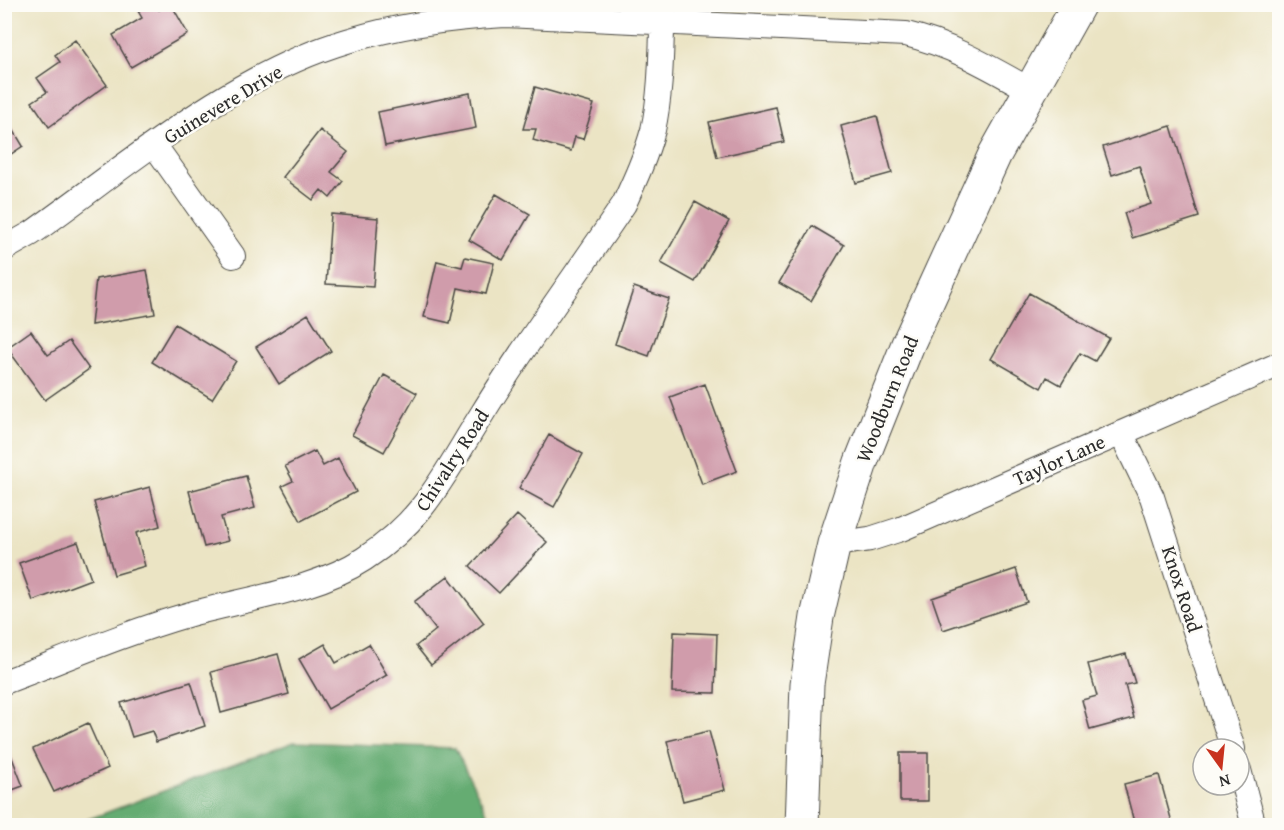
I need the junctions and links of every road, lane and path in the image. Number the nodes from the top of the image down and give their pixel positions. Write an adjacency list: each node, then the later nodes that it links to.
1 (1079, 4): 3 (street, Woodburn Road)
2 (663, 13): 3 (street, Guinevere Drive); 4 (street, Guinevere Drive); 10 (street, Chivalry Road)
3 (1030, 90): 9 (street, Woodburn Road)
4 (155, 146): 5 (street, Guinevere Drive); 6 (street)
5 (4, 249)
6 (233, 256)
7 (1280, 364): 8 (street, Taylor Lane)
8 (1121, 433): 9 (street, Taylor Lane); 11 (street, Knox Road)
9 (834, 544): 13 (street, Woodburn Road)
10 (4, 682)
11 (1229, 737)
12 (1246, 797): 14 (street)
13 (802, 825)
14 (1254, 825)

